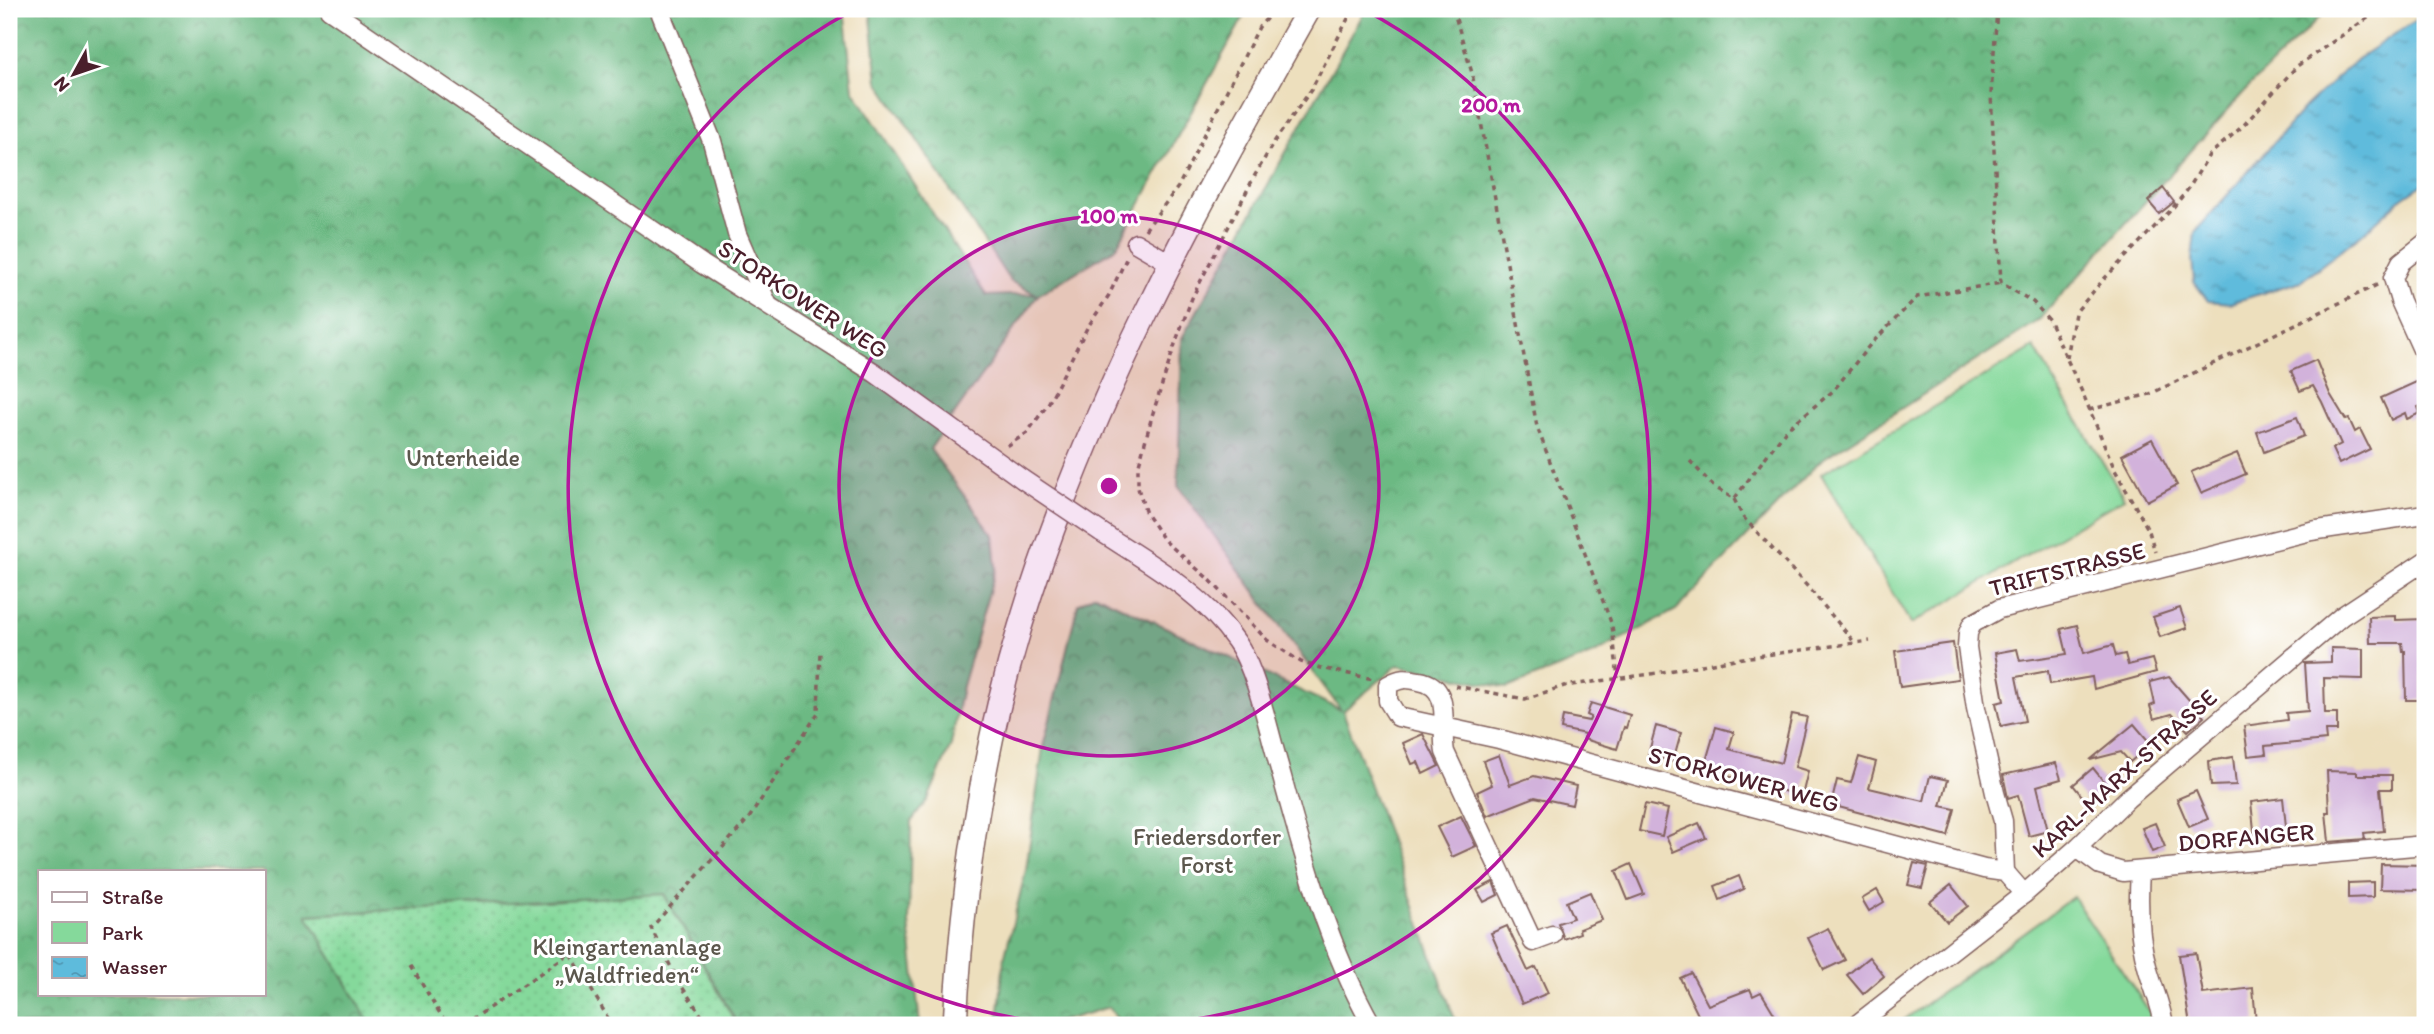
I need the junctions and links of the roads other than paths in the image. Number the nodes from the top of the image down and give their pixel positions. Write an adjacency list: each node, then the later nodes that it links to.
1 (329, 9): 7 (street, STORKOWER WEG)
2 (659, 9): 7 (street)
3 (1309, 9): 6 (main road)
4 (1136, 243): 6 (street)
5 (2425, 243): 8 (street)
6 (1170, 263): 19 (main road)
7 (767, 303): 18 (street, STORKOWER WEG, bridge)
8 (2425, 356)
9 (2425, 514): 15 (street, TRIFTSTRASSE)
10 (2425, 561): 13 (street, KARL-MARX-STRASSE)
11 (1443, 727): 11 (street, STORKOWER WEG); 15 (street, STORKOWER WEG); 17 (street)
12 (2425, 845): 14 (street, DORFANGER)
13 (2077, 848): 14 (street, DORFANGER); 16 (street, KARL-MARX-STRASSE)
14 (2140, 871): 21 (street)
15 (2005, 872): 16 (street)
16 (2024, 894): 20 (street, KARL-MARX-STRASSE)
17 (1552, 935)
18 (1366, 1020)
19 (955, 1025)
20 (1856, 1025)
21 (2164, 1025)

